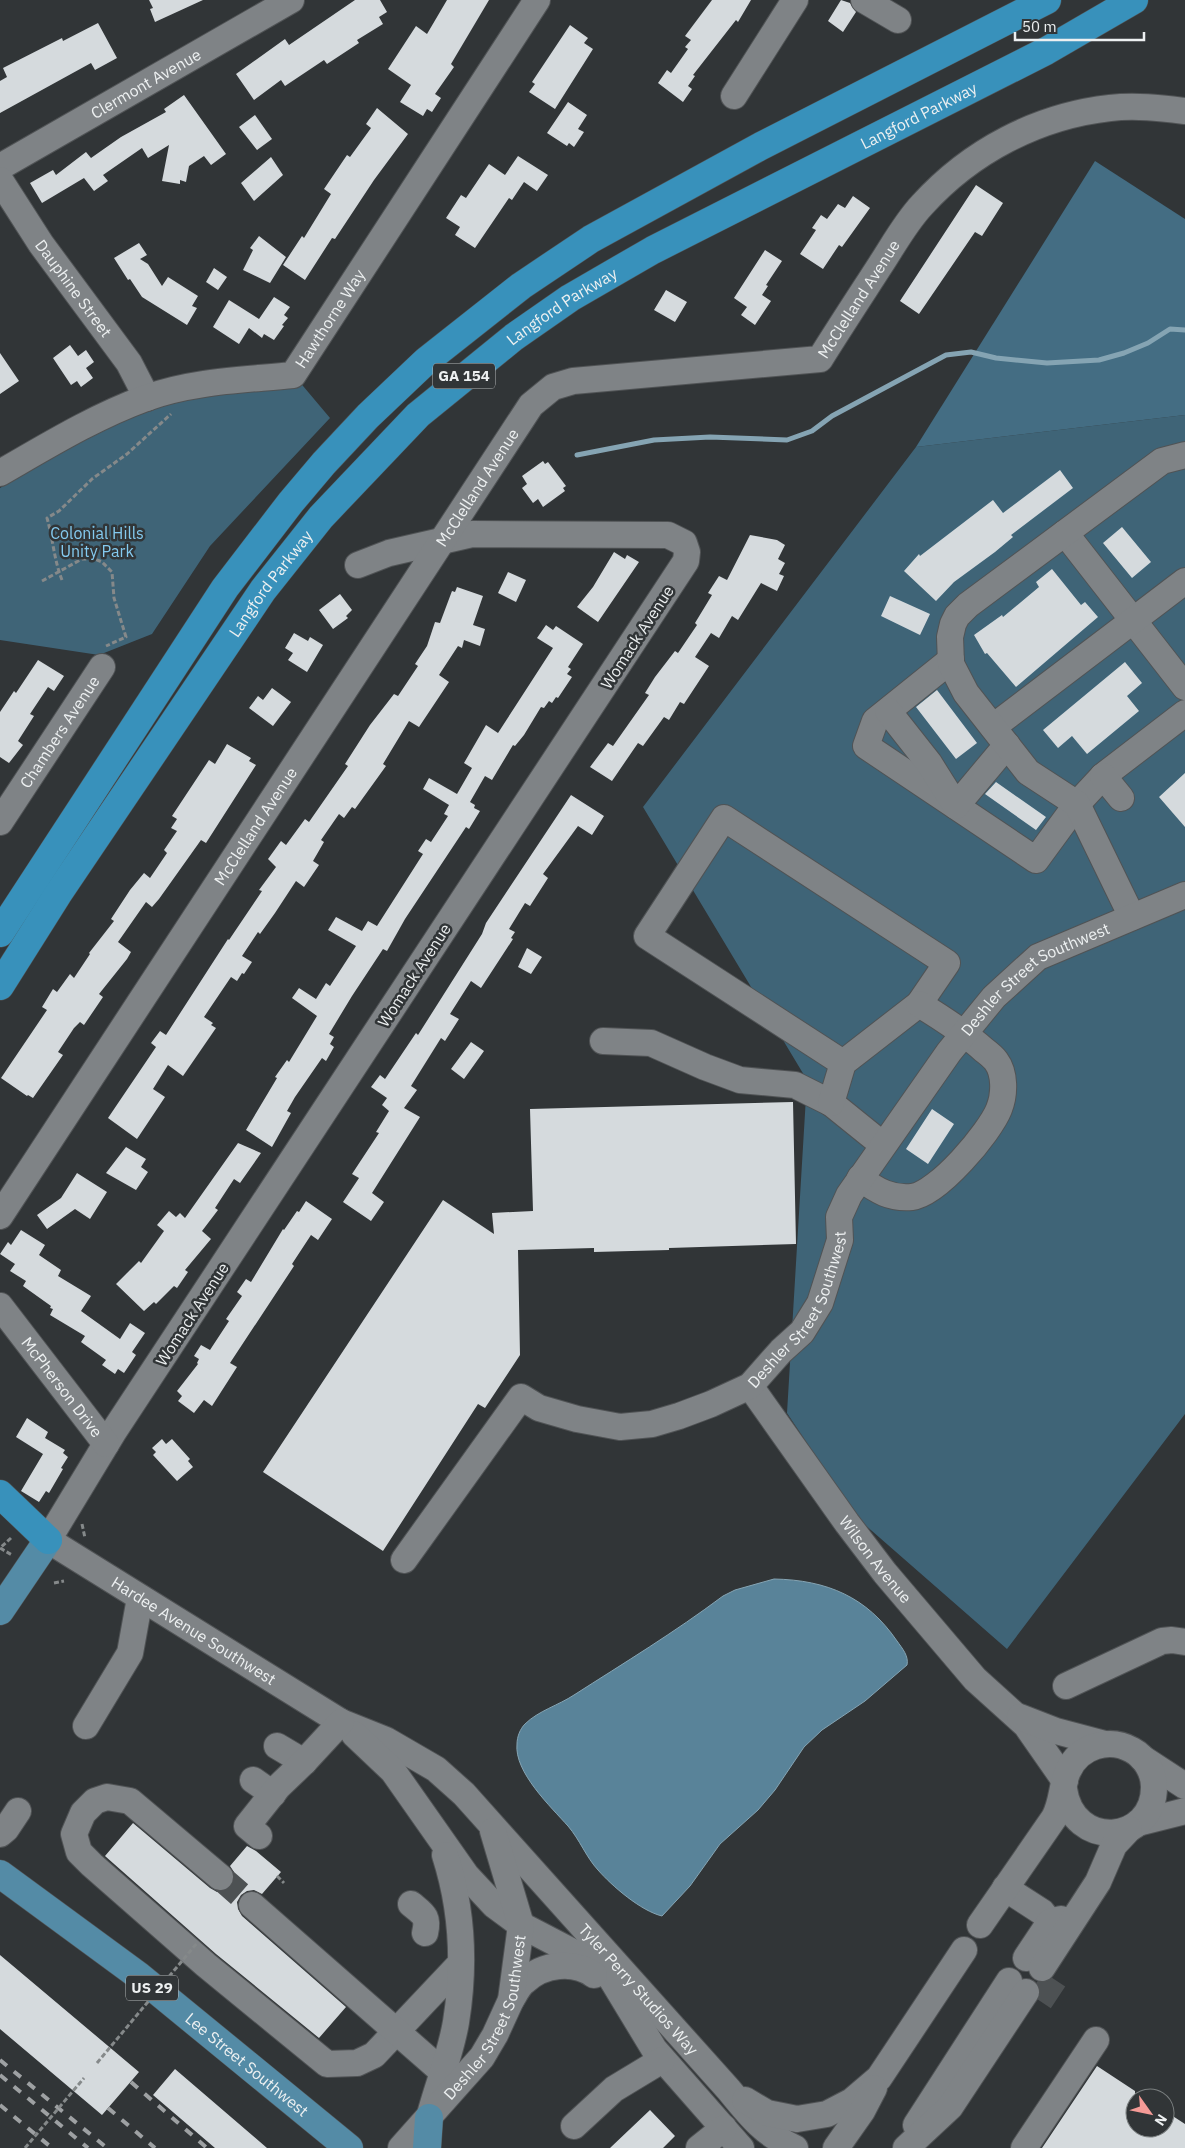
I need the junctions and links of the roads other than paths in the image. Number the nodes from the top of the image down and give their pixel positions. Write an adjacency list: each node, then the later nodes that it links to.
1 (291, 0): 10 (street, Clermont Avenue)
2 (537, 0): 12 (street, Hawthorne Way)
3 (795, 0): 8 (street)
4 (864, 0): 7 (street)
5 (1047, 0): 33 (highway, Langford Parkway / GA 154)
6 (1134, 0): 34 (highway, Langford Parkway / GA 154)
7 (898, 20)
8 (734, 96)
9 (1185, 111): 16 (street, McClelland Avenue)
10 (0, 167)
11 (0, 180): 12 (street, Dauphine Street)
12 (147, 398): 14 (street, Hawthorne Way)
13 (1185, 455): 15 (street)
14 (0, 473)
15 (1065, 533): 19 (street); 20 (street)
16 (442, 540): 17 (street, Womack Avenue); 42 (street, McClelland Avenue); 45 (street, Womack Avenue)
17 (358, 565)
18 (1185, 581): 19 (street)
19 (1132, 619): 22 (street); 25 (street)
20 (951, 660): 23 (street); 25 (street)
21 (102, 667): 30 (street, Chambers Avenue)
22 (1185, 687)
23 (888, 710): 29 (street); 29 (street)
24 (1185, 713): 26 (street)
25 (1000, 736): 28 (street); 29 (street)
26 (1102, 776): 27 (street); 28 (street)
27 (1121, 798)
28 (1076, 804): 29 (street); 32 (street)
29 (956, 806)
30 (0, 822)
31 (1185, 895): 32 (street, Deshler Street Southwest)
32 (1132, 917): 36 (street, Deshler Street Southwest)
33 (0, 933)
34 (0, 986)
35 (919, 1004): 36 (street); 38 (street); 38 (street)
36 (965, 1032): 40 (street, Deshler Street Southwest); 41 (street)
37 (603, 1041): 39 (street)
38 (843, 1064): 39 (street)
39 (831, 1103): 40 (street)
40 (883, 1145): 41 (street, Deshler Street Southwest)
41 (860, 1178): 44 (street, Deshler Street Southwest)
42 (0, 1216)
43 (0, 1306): 45 (street, McPherson Drive)
44 (750, 1386): 49 (street, Deshler Street Southwest); 54 (street, Wilson Avenue)
45 (106, 1444): 48 (street, Womack Avenue)
46 (0, 1494): 48 (highway)
47 (5, 1525): 48 (highway)
48 (48, 1540): 50 (street, Hardee Avenue Southwest); 51 (main road, Womack Avenue)
49 (404, 1560)
50 (140, 1598): 55 (street, Hardee Avenue Southwest); 56 (street)
51 (0, 1611)
52 (1185, 1642): 53 (street)
53 (1066, 1686)
54 (1019, 1717): 57 (street); 61 (street)
55 (340, 1722): 60 (street); 65 (street, Hardee Avenue Southwest); 69 (street, Hardee Avenue Southwest)
56 (86, 1726)
57 (1105, 1744): 59 (street); 61 (street)
58 (277, 1746): 60 (street)
59 (1142, 1758): 62 (street); 66 (street)
60 (304, 1762): 68 (street)
61 (1064, 1785): 66 (street); 73 (street)
62 (1185, 1786)
63 (18, 1811): 67 (street)
64 (1185, 1811): 66 (street)
65 (490, 1821): 78 (street, Deshler Street Southwest); 86 (street, Tyler Perry Studios Way)
66 (1133, 1826): 72 (street)
67 (0, 1834)
68 (259, 1836)
69 (440, 1840): 78 (street, Tyler Perry Studios Way); 82 (street, Deshler Street Southwest)
70 (0, 1874): 93 (main road, Lee Street Southwest / US 29)
71 (220, 1877): 87 (street)
72 (1098, 1882): 76 (street); 83 (street)
73 (1005, 1888): 77 (street); 79 (street)
74 (411, 1904): 80 (street)
75 (252, 1905): 87 (street)
76 (1078, 1914): 77 (street); 83 (street)
77 (1050, 1922): 83 (street)
78 (521, 1925): 84 (street, Deshler Street Southwest); 85 (street, Tyler Perry Studios Way)
79 (980, 1925)
80 (425, 1933)
81 (964, 1950): 91 (street)
82 (460, 1964): 87 (street); 90 (street, Deshler Street Southwest)
83 (1041, 1968)
84 (511, 2000): 85 (street); 90 (street, Deshler Street Southwest)
85 (628, 2007): 89 (street, Tyler Perry Studios Way)
86 (676, 2030): 89 (street); 92 (street, Tyler Perry Studios Way)
87 (396, 2031): 90 (street)
88 (1096, 2040): 106 (street)
89 (658, 2055): 95 (street); 96 (street, Tyler Perry Studios Way)
90 (450, 2078): 94 (street, Deshler Street Southwest)
91 (878, 2078): 92 (street); 105 (street)
92 (730, 2090): 104 (street, Tyler Perry Studios Way)
93 (300, 2108): 98 (main road); 99 (main road, Lee Street Southwest / US 29)
94 (429, 2118): 100 (street, Deshler Street Southwest); 101 (main road)
95 (574, 2126)
96 (724, 2128): 102 (street); 103 (street, Tyler Perry Studios Way)
97 (908, 2145): 97 (street)
98 (319, 2148)
99 (349, 2148)
100 (401, 2148)
101 (426, 2148)
102 (700, 2148)
103 (742, 2148)
104 (795, 2148)
105 (836, 2148)
106 (1024, 2148)

